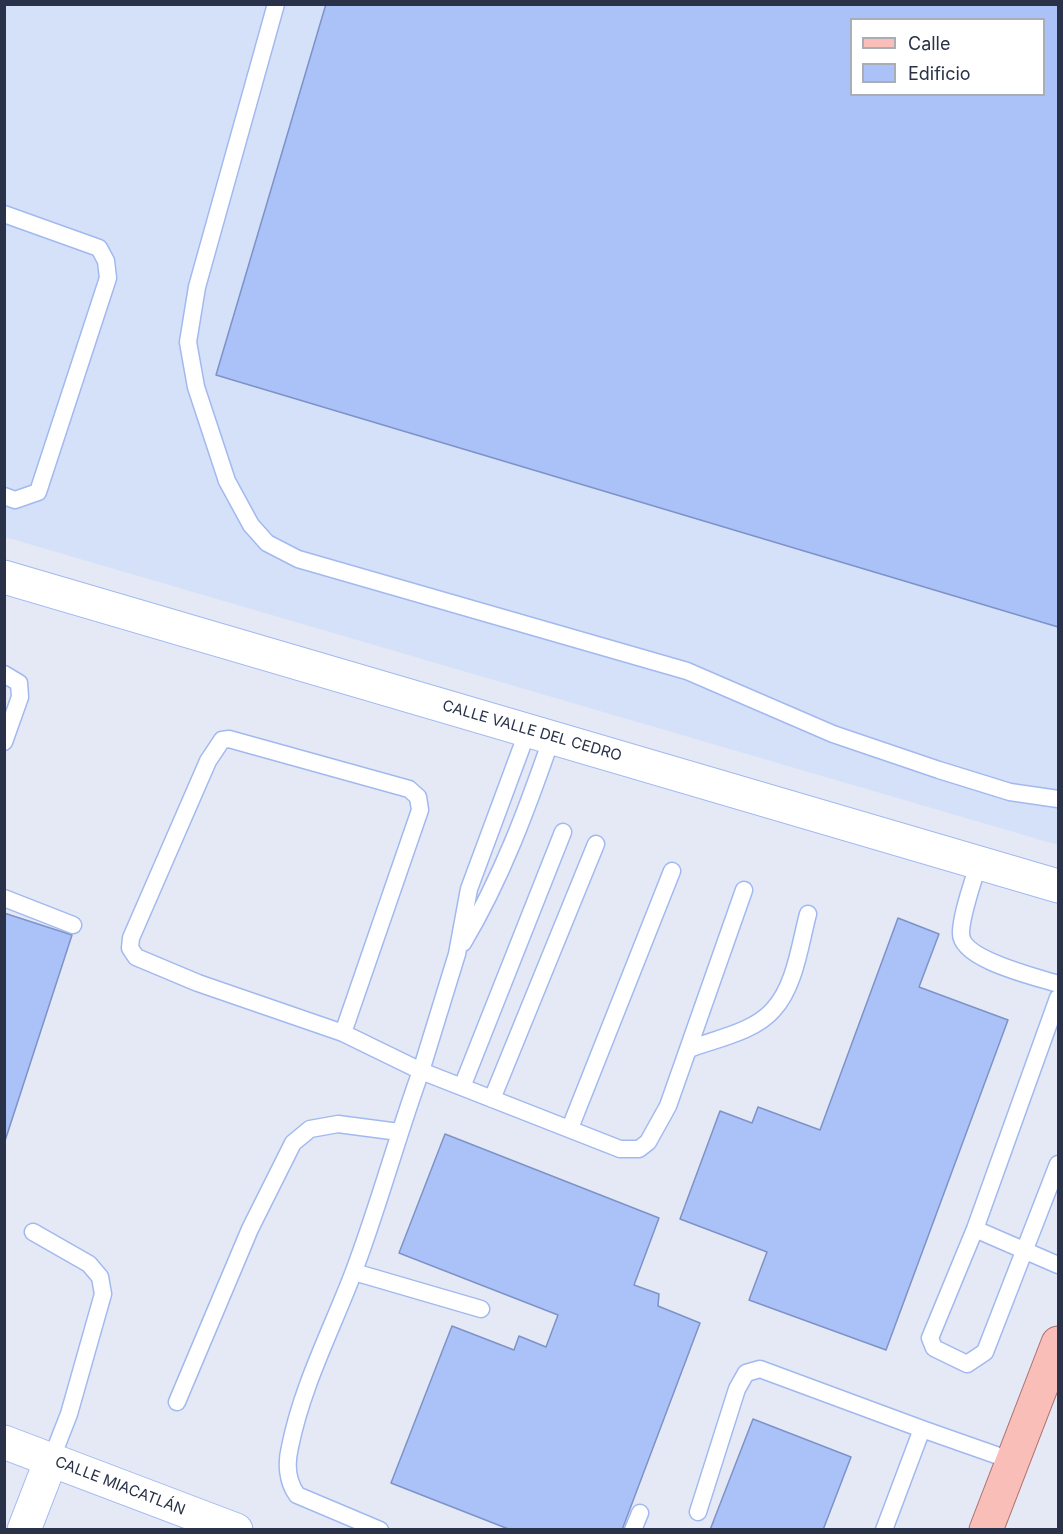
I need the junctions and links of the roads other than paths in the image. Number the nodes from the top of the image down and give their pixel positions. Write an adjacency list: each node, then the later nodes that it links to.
1 (276, 4): 8 (lane)
2 (4, 214): 3 (lane)
3 (4, 496)
4 (4, 578): 6 (street, CALLE VALLE DEL CEDRO)
5 (4, 674): 7 (lane)
6 (540, 734): 9 (lane); 11 (lane); 13 (street, CALLE VALLE DEL CEDRO)
7 (4, 742)
8 (1059, 799)
9 (490, 827): 11 (lane); 20 (lane)
10 (563, 832): 26 (lane)
11 (516, 840): 20 (lane)
12 (596, 844): 27 (lane)
13 (979, 861): 15 (street, CALLE VALLE DEL CEDRO); 21 (lane)
14 (672, 871): 28 (lane)
15 (1059, 886)
16 (744, 890): 24 (lane)
17 (4, 898): 19 (lane)
18 (808, 914): 24 (lane)
19 (73, 925)
20 (457, 954): 25 (lane)
21 (1059, 984)
22 (1059, 998): 31 (lane)
23 (343, 1033): 23 (lane); 25 (lane)
24 (689, 1049): 28 (lane)
25 (421, 1071): 26 (lane); 29 (lane)
26 (462, 1087): 27 (lane)
27 (492, 1099): 28 (lane)
28 (570, 1128)
29 (399, 1132): 35 (lane); 38 (lane)
30 (1059, 1164): 33 (lane)
31 (975, 1229): 33 (lane); 33 (lane)
32 (33, 1232): 41 (lane)
33 (1026, 1250): 34 (lane)
34 (1059, 1264)
35 (354, 1272): 36 (lane); 47 (lane)
36 (481, 1309)
37 (1059, 1343): 42 (main road)
38 (177, 1402)
39 (922, 1429): 42 (lane); 43 (lane); 49 (lane)
40 (4, 1442): 41 (street, CALLE MIACATLÁN)
41 (51, 1460): 45 (street); 46 (street, CALLE MIACATLÁN)
42 (1013, 1461): 50 (main road)
43 (698, 1512)
44 (640, 1513): 48 (lane)
45 (24, 1530)
46 (236, 1530)
47 (380, 1530)
48 (633, 1530)
49 (884, 1530)
50 (986, 1530)

